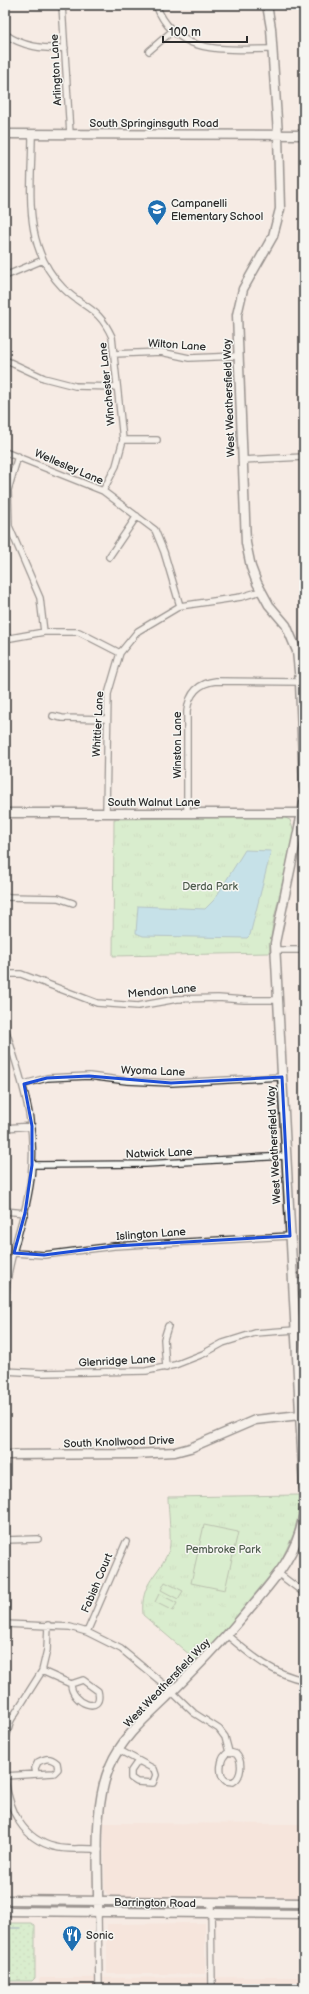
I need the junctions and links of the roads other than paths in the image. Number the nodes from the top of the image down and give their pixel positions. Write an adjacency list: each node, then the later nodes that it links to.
1 (62, 5): 6 (street, Arlington Lane)
2 (156, 5): 4 (street)
3 (267, 5): 7 (street, West Weathersfield Way)
4 (172, 32): 7 (street); 8 (street)
5 (5, 34): 6 (street)
6 (65, 48): 11 (street, Arlington Lane)
7 (272, 49): 12 (street, West Weathersfield Way)
8 (149, 51)
9 (5, 134): 10 (street, South Springinsguth Road)
10 (32, 134): 11 (street, South Springinsguth Road); 14 (street, Winchester Lane)
11 (70, 134): 12 (street, South Springinsguth Road)
12 (278, 135): 13 (street, South Springinsguth Road); 17 (street, West Weathersfield Way)
13 (304, 135)
14 (42, 260): 15 (street); 16 (street, Winchester Lane)
15 (5, 276)
16 (114, 354): 17 (street, Wilton Lane); 19 (street, Winchester Lane)
17 (238, 356): 25 (street, West Weathersfield Way)
18 (5, 360): 19 (street)
19 (117, 387): 20 (street, Winchester Lane)
20 (123, 440): 21 (street); 26 (street, Winchester Lane)
21 (157, 440)
22 (5, 452): 23 (street, Wellesley Lane)
23 (18, 456): 26 (street, Wellesley Lane); 31 (street)
24 (304, 457): 25 (street)
25 (242, 460): 29 (street, West Weathersfield Way)
26 (103, 491): 27 (street, Wellesley Lane)
27 (136, 516): 28 (street); 30 (street, Wellesley Lane)
28 (109, 557)
29 (261, 591): 30 (street, Whittier Lane); 34 (street, West Weathersfield Way)
30 (180, 606): 33 (street, Whittier Lane)
31 (44, 632): 32 (street); 33 (street)
32 (5, 640)
33 (120, 653): 36 (street, Whittier Lane)
34 (300, 682): 37 (street, West Weathersfield Way); 39 (street, Winston Lane)
35 (53, 716): 36 (street)
36 (106, 719): 41 (street, Whittier Lane)
37 (304, 787)
38 (304, 803): 42 (street, West Weathersfield Way)
39 (188, 812): 41 (street, South Walnut Lane); 42 (street, South Walnut Lane)
40 (5, 813): 41 (street, South Walnut Lane)
41 (106, 813)
42 (303, 813): 45 (street, West Weathersfield Way)
43 (5, 897): 44 (street)
44 (72, 903)
45 (275, 950): 46 (street); 48 (street, West Weathersfield Way)
46 (304, 950)
47 (5, 974): 48 (street, Mendon Lane)
48 (277, 1000): 51 (street, West Weathersfield Way)
49 (5, 1028): 50 (street)
50 (8, 1048): 52 (street)
51 (282, 1077): 52 (street, Wyoma Lane); 55 (street, West Weathersfield Way)
52 (24, 1084): 53 (street)
53 (32, 1126): 54 (street); 56 (street)
54 (5, 1128)
55 (286, 1156): 56 (street, Natwick Lane); 59 (street, West Weathersfield Way)
56 (32, 1165): 58 (street)
57 (5, 1211): 58 (street)
58 (25, 1213): 60 (street)
59 (290, 1236): 60 (street, Islington Lane); 61 (street, West Weathersfield Way)
60 (14, 1253): 63 (street)
61 (293, 1282): 62 (street); 65 (street, West Weathersfield Way)
62 (304, 1282)
63 (6, 1291): 67 (street)
64 (168, 1326): 66 (street)
65 (296, 1330): 66 (street, Glenridge Lane); 68 (street, West Weathersfield Way)
66 (166, 1368): 67 (street, Glenridge Lane)
67 (5, 1371): 69 (street)
68 (300, 1415): 69 (street, South Knollwood Drive); 70 (street, West Weathersfield Way)
69 (5, 1455): 73 (street)
70 (304, 1488)
71 (304, 1512): 75 (street, West Weathersfield Way)
72 (38, 1539): 73 (street)
73 (5, 1540): 77 (street)
74 (126, 1542): 79 (street, Fabish Court)
75 (279, 1574): 76 (street); 80 (street, West Weathersfield Way)
76 (304, 1593)
77 (5, 1624): 78 (street)
78 (48, 1625): 79 (street); 81 (street)
79 (87, 1632): 84 (street)
80 (227, 1635): 82 (street); 84 (street, West Weathersfield Way)
81 (42, 1671): 83 (street); 87 (street)
82 (304, 1680)
83 (71, 1684): 83 (street)
84 (172, 1692): 85 (street, West Weathersfield Way); 86 (street)
85 (119, 1750): 88 (street); 92 (street, West Weathersfield Way)
86 (229, 1752): 86 (street)
87 (5, 1755)
88 (138, 1761): 88 (street)
89 (36, 1774): 90 (street)
90 (5, 1776)
91 (5, 1780): 92 (street)
92 (99, 1850): 94 (street, West Weathersfield Way)
93 (5, 1900): 94 (street, Barrington Road)
94 (98, 1902): 95 (street, Barrington Road); 98 (street, West Weathersfield Way)
95 (210, 1903): 96 (street, Barrington Road); 99 (street)
96 (304, 1903)
97 (5, 1911): 98 (street, Barrington Road)
98 (98, 1913): 99 (street, Barrington Road); 101 (street)
99 (210, 1914): 100 (street, Barrington Road); 102 (street)
100 (304, 1914)
101 (99, 1989)
102 (212, 1989)

